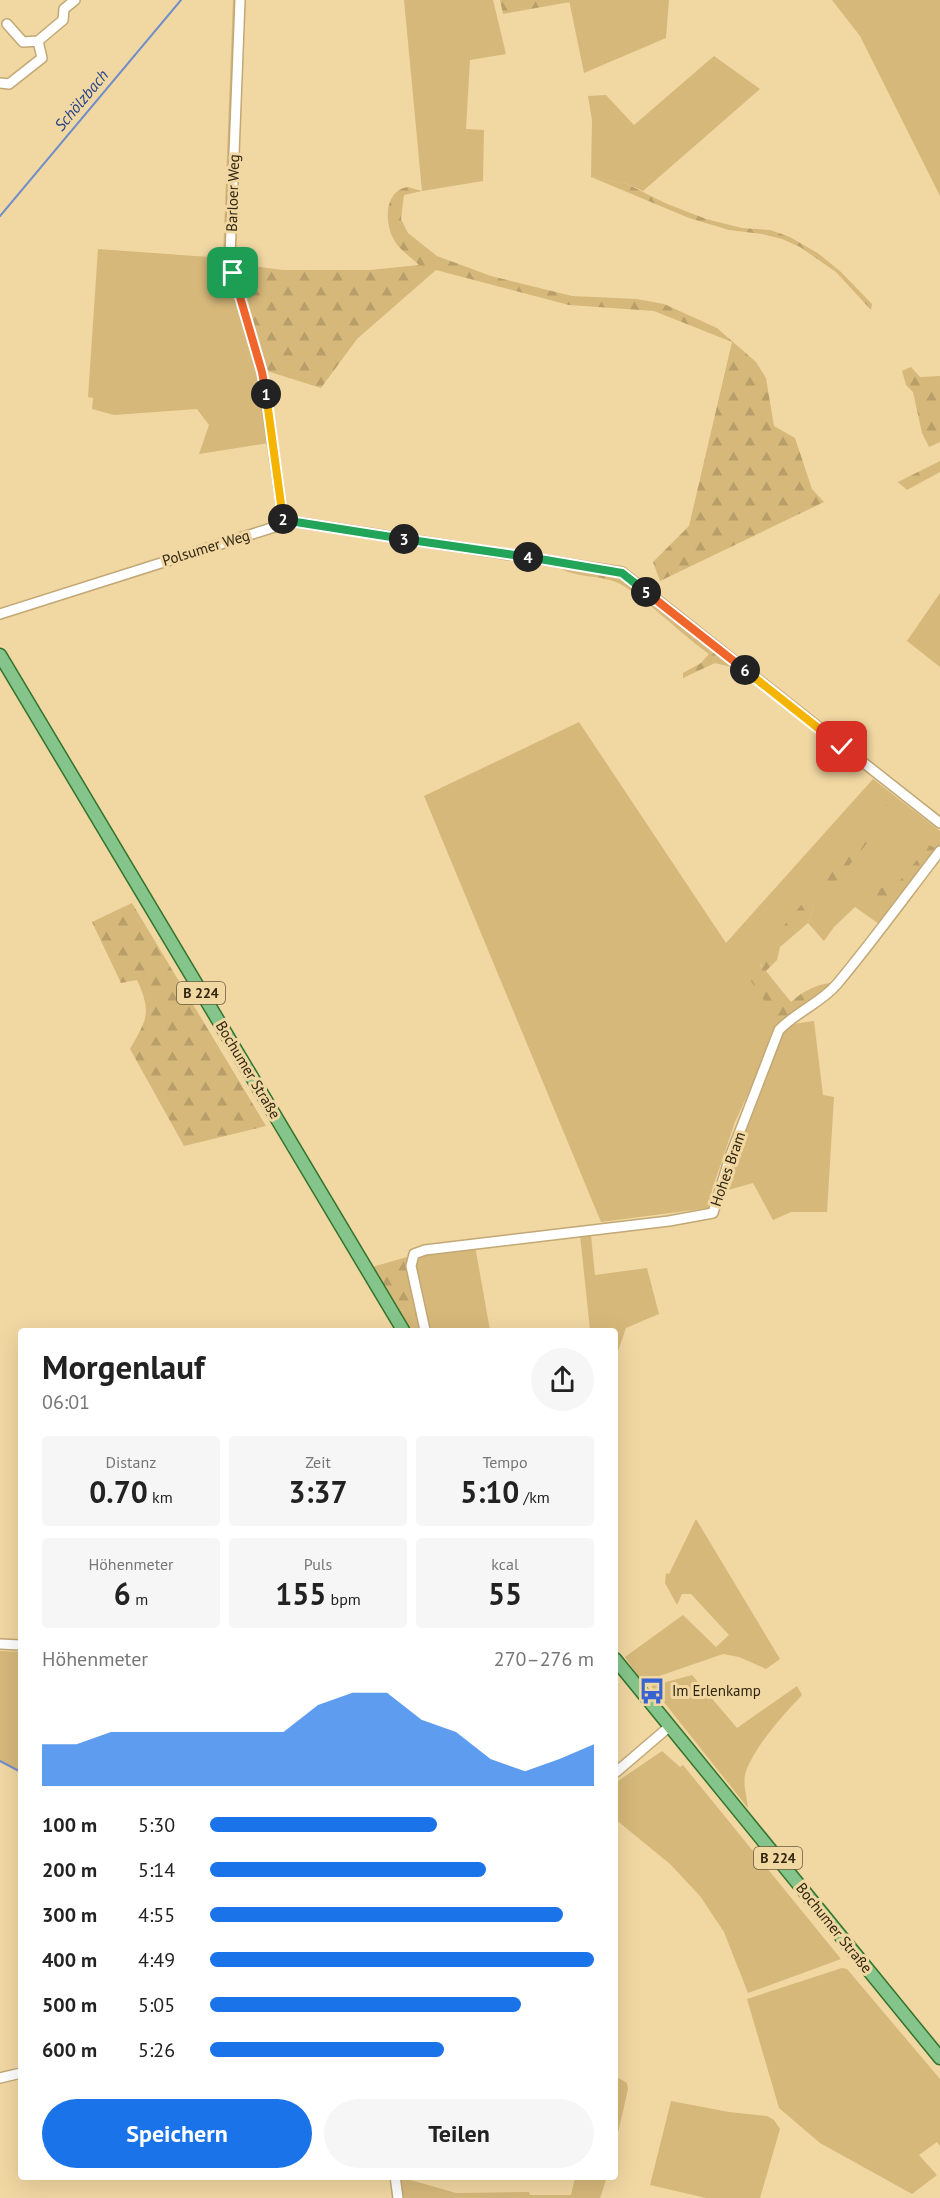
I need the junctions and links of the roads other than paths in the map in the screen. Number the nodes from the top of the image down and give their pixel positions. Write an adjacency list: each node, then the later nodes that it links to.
1 (75, 0): 4 (street)
2 (240, 0): 6 (street, Barloer Weg)
3 (7, 24): 4 (street)
4 (38, 41): 5 (street)
5 (0, 83)
6 (284, 524): 7 (street, Polsumer Weg); 9 (street, Polsumer Weg)
7 (0, 614)
8 (0, 655): 11 (main road, Bochumer Straße / B 224)
9 (940, 823)
10 (940, 851): 12 (street, Hohes Bram)
11 (402, 1328)
12 (425, 1328)
13 (0, 1644): 14 (street)
14 (18, 1645)
15 (618, 1663): 16 (main road, Bochumer Straße / B 224)
16 (670, 1726): 17 (street); 18 (main road, Bochumer Straße / B 224)
17 (618, 1770)
18 (940, 2058)
19 (18, 2074): 20 (street)
20 (0, 2078)
21 (396, 2180): 22 (street)
22 (398, 2198)

